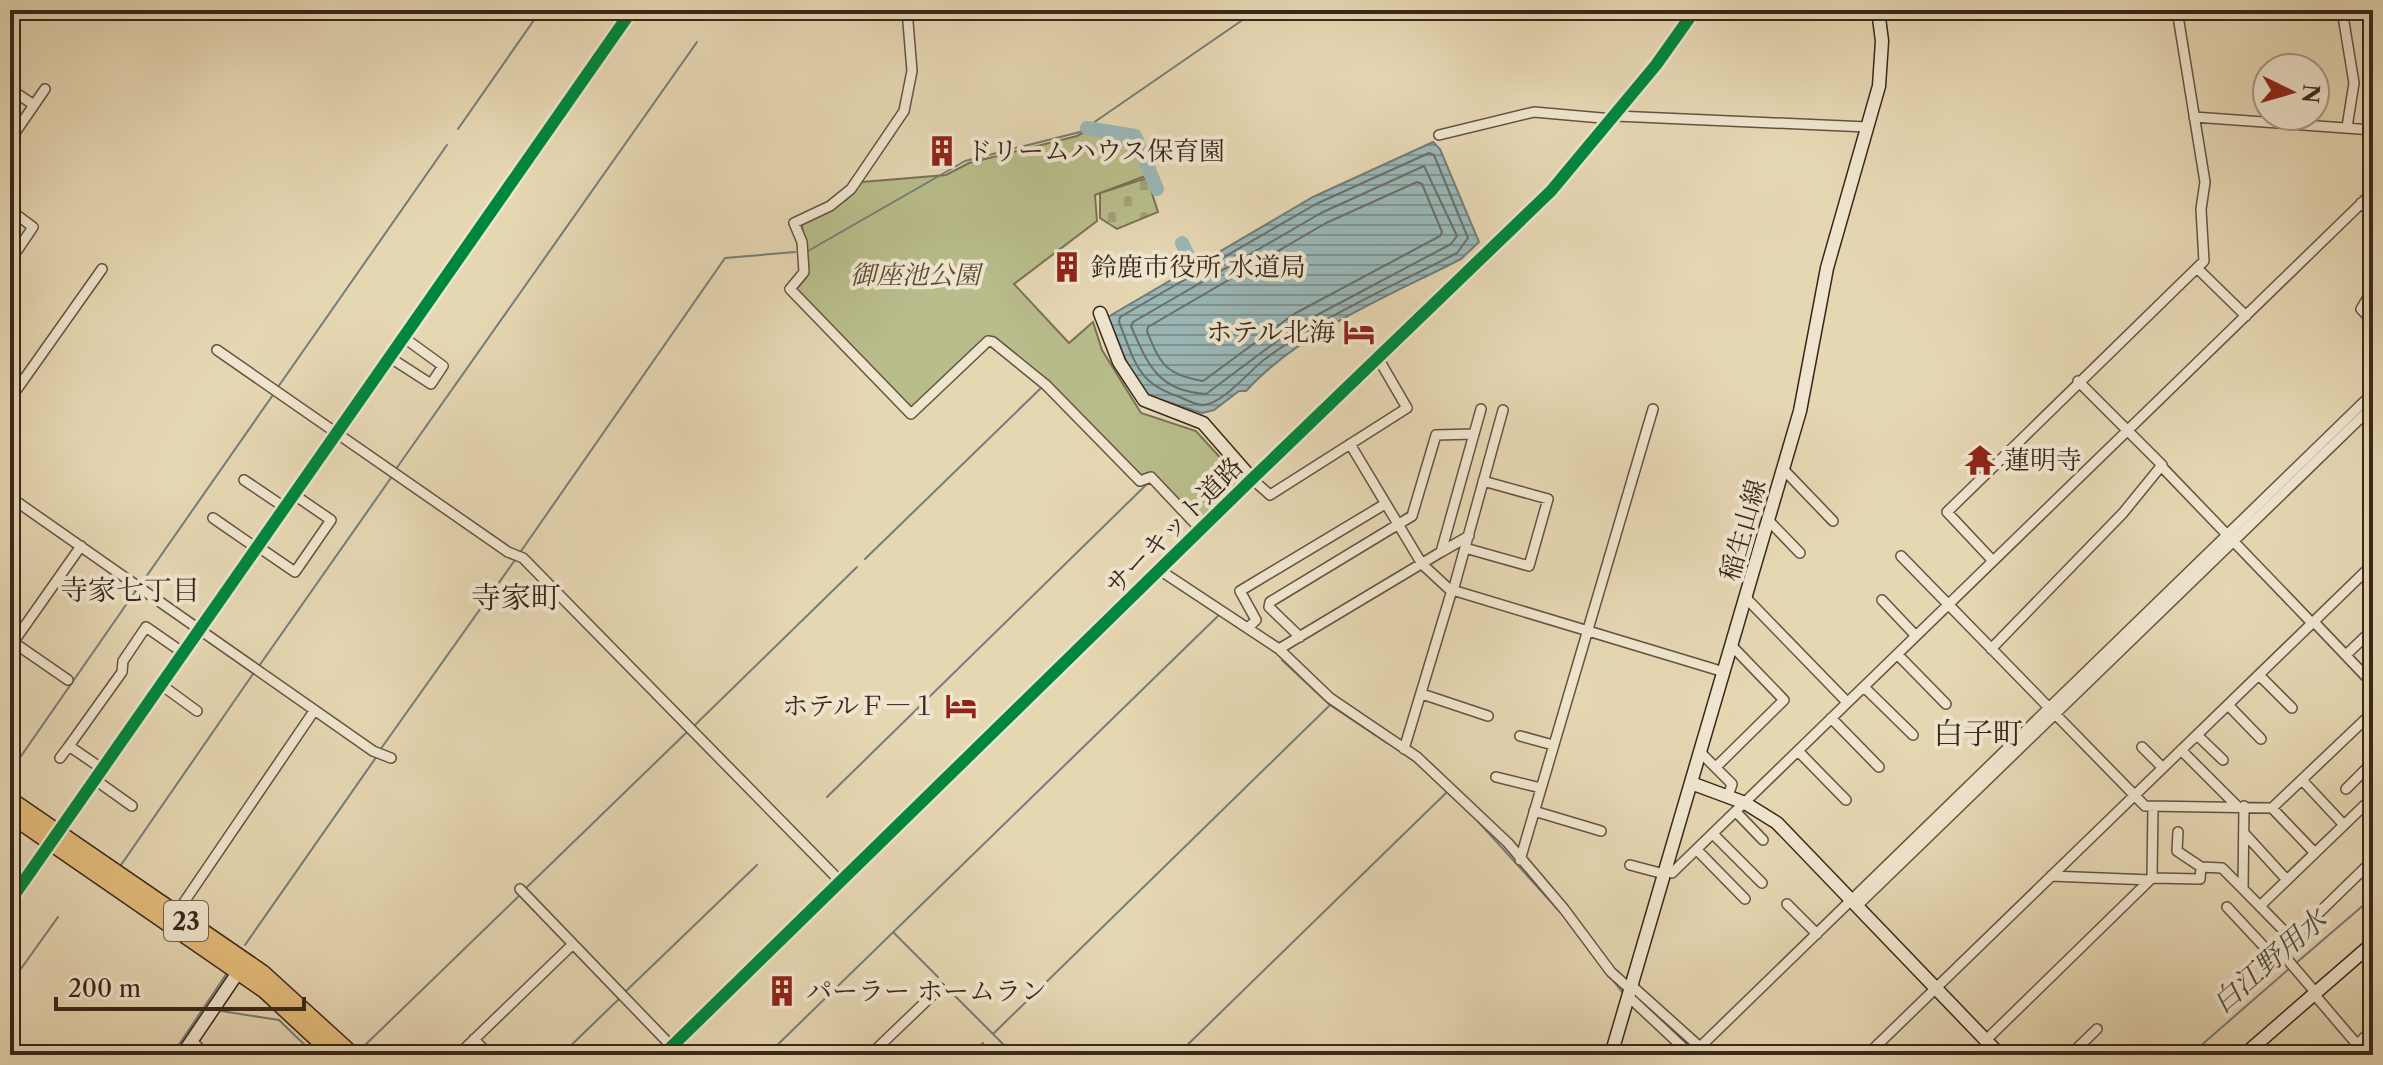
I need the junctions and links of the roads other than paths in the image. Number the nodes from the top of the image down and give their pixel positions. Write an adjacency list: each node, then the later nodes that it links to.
1 (632, 10): 28 (street)
2 (907, 10): 56 (street)
3 (1695, 10): 11 (street, サーキット道路)
4 (1878, 10): 12 (street, 稲生山線)
5 (2177, 10): 10 (street)
6 (2342, 10): 13 (street)
7 (10, 89): 9 (street)
8 (45, 89): 9 (street)
9 (34, 105): 16 (street)
10 (2194, 117): 13 (street); 22 (street)
11 (1614, 118): 12 (street); 15 (street); 31 (street, サーキット道路)
12 (1867, 127): 44 (street, 稲生山線)
13 (2347, 127): 14 (street)
14 (2373, 130)
15 (1439, 135)
16 (10, 140)
17 (2373, 192): 18 (street)
18 (2361, 203): 20 (street); 26 (street)
19 (11, 212): 21 (street)
20 (2373, 215)
21 (10, 261)
22 (2197, 268): 26 (street); 32 (street)
23 (102, 269): 34 (street)
24 (2373, 289): 27 (street)
25 (1100, 313): 45 (street)
26 (2246, 316): 39 (street)
27 (2373, 322)
28 (403, 337): 30 (street); 30 (street)
29 (217, 350): 40 (street)
30 (389, 357): 40 (street)
31 (1378, 358): 42 (street); 45 (street, サーキット道路)
32 (2078, 381): 39 (street); 65 (street)
33 (2373, 393): 58 (street)
34 (10, 399)
35 (2373, 406): 58 (street)
36 (1481, 409): 41 (street)
37 (1653, 409): 77 (street)
38 (1503, 410): 47 (street)
39 (2128, 430): 43 (street); 65 (street)
40 (336, 432): 48 (street); 158 (street)
41 (1474, 434): 55 (street); 62 (street)
42 (1350, 444): 45 (street); 50 (street)
43 (2161, 466): 58 (street); 83 (street)
44 (1784, 470): 53 (street, 稲生山線); 54 (street)
45 (1252, 479): 56 (street, サーキット道路)
46 (244, 480): 51 (street)
47 (1483, 481): 57 (street); 61 (street)
48 (293, 494): 51 (street); 60 (street)
49 (10, 497): 59 (street)
50 (1385, 504): 55 (street); 75 (street)
51 (284, 507): 60 (street)
52 (213, 518): 60 (street)
53 (1769, 521): 63 (street); 70 (street, 稲生山線)
54 (1833, 521)
55 (1398, 525): 66 (street); 79 (street)
56 (1202, 531): 68 (street, サーキット道路)
57 (1469, 536): 61 (street); 62 (street)
58 (2230, 537): 73 (street); 100 (street)
59 (81, 546): 74 (street); 80 (street)
60 (256, 546): 74 (street)
61 (1465, 548): 69 (street)
62 (1441, 552): 66 (street)
63 (1800, 553)
64 (1901, 556): 72 (street)
65 (1993, 561): 72 (street)
66 (1422, 564): 69 (street); 79 (street)
67 (2373, 564): 73 (street)
68 (1161, 571): 75 (street); 158 (street, サーキット道路)
69 (1452, 591): 77 (street); 93 (street)
70 (1746, 598): 81 (street, 稲生山線); 94 (street)
71 (1882, 600): 78 (street)
72 (1948, 604): 78 (street); 83 (street)
73 (2313, 623): 86 (street); 88 (street)
74 (199, 628): 84 (street); 99 (street)
75 (1248, 628): 82 (street)
76 (2373, 629): 86 (street)
77 (1587, 632): 87 (street); 108 (street)
78 (1916, 636): 85 (street)
79 (1300, 637): 82 (street)
80 (12, 645): 89 (street)
81 (1732, 646): 87 (street, 稲生山線); 119 (street)
82 (1279, 649): 111 (street)
83 (1991, 649): 100 (street)
84 (182, 652): 90 (street); 109 (street)
85 (1898, 655): 92 (street); 95 (street)
86 (2346, 655): 91 (street)
87 (1724, 672): 114 (street, 稲生山線)
88 (2259, 675): 96 (street); 97 (street)
89 (68, 680)
90 (160, 684): 98 (street); 121 (street)
91 (2373, 684)
92 (1864, 687): 94 (street); 104 (street)
93 (1422, 694): 102 (street); 111 (street)
94 (1847, 702): 103 (street)
95 (1946, 704)
96 (2228, 705): 105 (street); 107 (street)
97 (2292, 708)
98 (197, 711)
99 (314, 711): 115 (street); 168 (street)
100 (2052, 712): 130 (street); 164 (street)
101 (2373, 712): 125 (street)
102 (1488, 716)
103 (1831, 718): 113 (street); 120 (street)
104 (1913, 735)
105 (2197, 735): 112 (street); 117 (street)
106 (1520, 736): 108 (street)
107 (2261, 739)
108 (1553, 745): 127 (street)
109 (69, 746): 116 (street); 121 (street)
110 (2142, 747): 122 (street)
111 (1404, 749): 150 (street)
112 (2181, 750): 122 (street); 135 (street)
113 (1798, 751): 133 (street); 136 (street)
114 (1700, 752): 119 (street); 126 (street, 稲生山線)
115 (382, 755)
116 (60, 758)
117 (2223, 760)
118 (2373, 762): 128 (street)
119 (1716, 767): 129 (street)
120 (1879, 767)
121 (101, 768): 124 (street)
122 (2163, 768): 130 (street)
123 (1496, 777): 127 (street)
124 (94, 779): 134 (street); 146 (street)
125 (2302, 780): 138 (street); 141 (street)
126 (1691, 783): 129 (street); 154 (street, 稲生山線)
127 (1541, 788): 139 (street)
128 (2346, 789)
129 (1728, 796): 136 (street)
130 (2134, 796): 137 (street); 155 (street)
131 (2373, 797): 141 (street)
132 (10, 800): 146 (highway, 23)
133 (1846, 800)
134 (132, 806)
135 (2241, 806): 137 (street); 138 (street); 144 (street)
136 (1740, 807): 145 (street); 147 (street); 164 (street)
137 (2153, 807): 156 (street)
138 (2272, 808): 149 (street)
139 (1534, 811): 142 (street); 150 (street)
140 (10, 814): 146 (highway, 23)
141 (2344, 825): 149 (street)
142 (1601, 831)
143 (2178, 832): 153 (street)
144 (2244, 833): 157 (street); 160 (street)
145 (1713, 834): 148 (street); 159 (street)
146 (53, 837): 163 (street); 168 (highway, 23); 174 (highway, 23)
147 (1763, 840)
148 (1697, 850): 154 (street); 162 (street)
149 (2315, 853): 157 (street)
150 (1520, 860): 177 (street)
151 (2373, 860): 170 (street)
152 (1630, 865): 154 (street)
153 (2201, 867): 156 (street); 160 (street)
154 (1668, 873): 177 (street, 稲生山線)
155 (2051, 876): 156 (street); 176 (street)
156 (2151, 879): 182 (street)
157 (2287, 880): 166 (street)
158 (841, 882): 185 (street, サーキット道路)
159 (1762, 883)
160 (2243, 889): 166 (street)
161 (522, 892): 172 (street)
162 (1745, 899)
163 (10, 901)
164 (1853, 903): 169 (street); 176 (street)
165 (1787, 904): 169 (street)
166 (2260, 906): 170 (street)
167 (2227, 907): 173 (street)
168 (176, 914): 174 (highway, 23)
169 (1817, 934): 177 (street)
170 (2292, 939): 173 (street)
171 (2373, 943): 178 (street)
172 (572, 945): 181 (street); 185 (street)
173 (2280, 951): 178 (street)
174 (242, 966): 183 (street); 189 (highway, 23); 190 (highway, 23)
175 (940, 988): 193 (street)
176 (1935, 989): 182 (street); 195 (street)
177 (1630, 990): 186 (street); 194 (street, 稲生山線)
178 (2315, 994): 184 (street); 198 (street)
179 (2097, 1029): 197 (street)
180 (2373, 1029): 184 (street)
181 (474, 1039): 191 (street); 192 (street)
182 (1986, 1040): 196 (street)
183 (192, 1041): 187 (street); 188 (street)
184 (2356, 1043): 199 (street); 200 (street)
185 (672, 1052)
186 (1689, 1053)
187 (182, 1055)
188 (206, 1055)
189 (335, 1055)
190 (352, 1055)
191 (458, 1055)
192 (489, 1055)
193 (870, 1055)
194 (1611, 1055)
195 (1867, 1055)
196 (2000, 1055)
197 (2070, 1055)
198 (2244, 1055)
199 (2346, 1055)
200 (2366, 1055)

